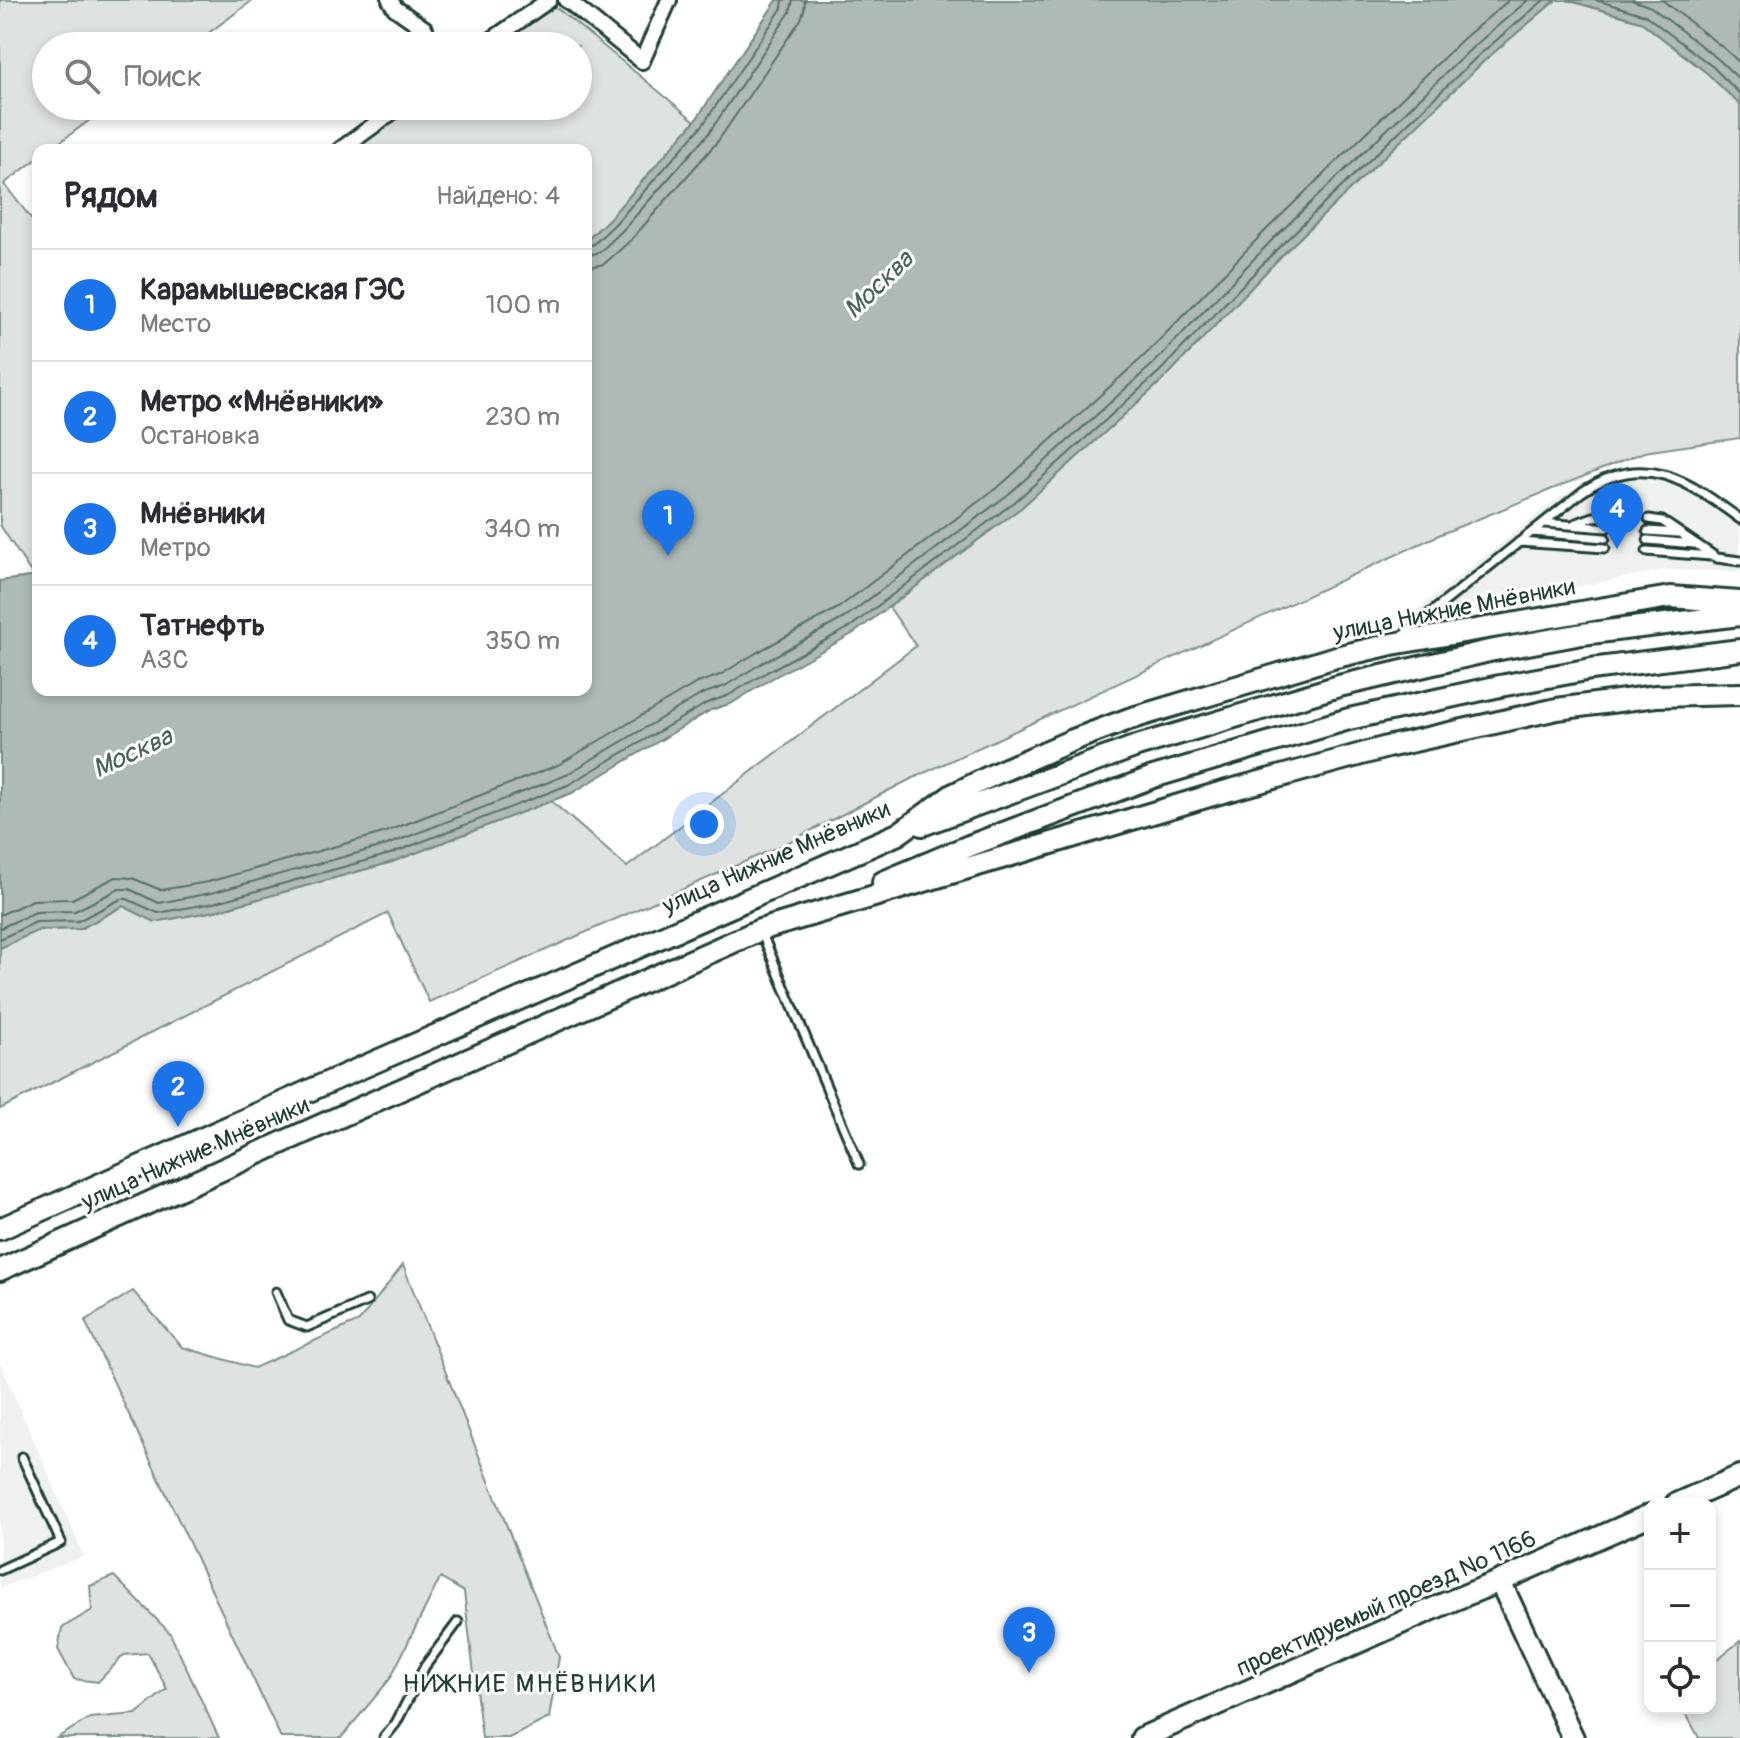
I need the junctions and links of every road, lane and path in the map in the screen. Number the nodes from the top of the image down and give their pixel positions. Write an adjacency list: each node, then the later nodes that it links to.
1 (390, 0): 5 (street)
2 (549, 0): 6 (street)
3 (566, 0): 4 (street)
4 (669, 0)
5 (426, 32)
6 (502, 32)
7 (381, 120): 8 (street)
8 (348, 144)
9 (1607, 516): 13 (lane)
10 (1649, 519): 17 (lane)
11 (1740, 519): 12 (lane)
12 (1543, 523): 13 (lane); 16 (lane)
13 (1570, 525): 14 (lane)
14 (1606, 528)
15 (1648, 531): 17 (lane)
16 (1532, 532): 18 (lane); 20 (lane)
17 (1680, 533): 21 (lane)
18 (1605, 538)
19 (1648, 540): 21 (lane)
20 (1519, 542): 22 (lane); 28 (lane)
21 (1696, 544): 24 (lane)
22 (1605, 548)
23 (1647, 551): 24 (lane)
24 (1717, 558): 25 (lane)
25 (1740, 561)
26 (1740, 602): 28 (main road, улица Нижние Мнёвники)
27 (1740, 615): 31 (main road)
28 (1392, 644): 31 (main road, улица Нижние Мнёвники)
29 (1740, 650): 32 (main road)
30 (1740, 694): 32 (main road, улица Нижние Мнёвники)
31 (898, 834): 34 (main road, улица Нижние Мнёвники)
32 (799, 917): 33 (main road, улица Нижние Мнёвники)
33 (760, 930): 35 (main road, улица Нижние Мнёвники); 36 (lane)
34 (287, 1101): 35 (main road); 37 (main road, улица Нижние Мнёвники)
35 (301, 1134): 38 (main road, улица Нижние Мнёвники)
36 (859, 1164)
37 (0, 1229)
38 (0, 1270)
39 (276, 1292): 40 (lane)
40 (367, 1301)
41 (22, 1457): 45 (lane)
42 (1740, 1476): 43 (main road)
43 (1690, 1498)
44 (1644, 1518): 46 (main road, проектируемый проезд № 1166)
45 (0, 1570)
46 (1500, 1581): 49 (main road, проектируемый проезд № 1166); 50 (main road)
47 (458, 1622): 48 (lane)
48 (384, 1738)
49 (1142, 1738)
50 (1573, 1738)

